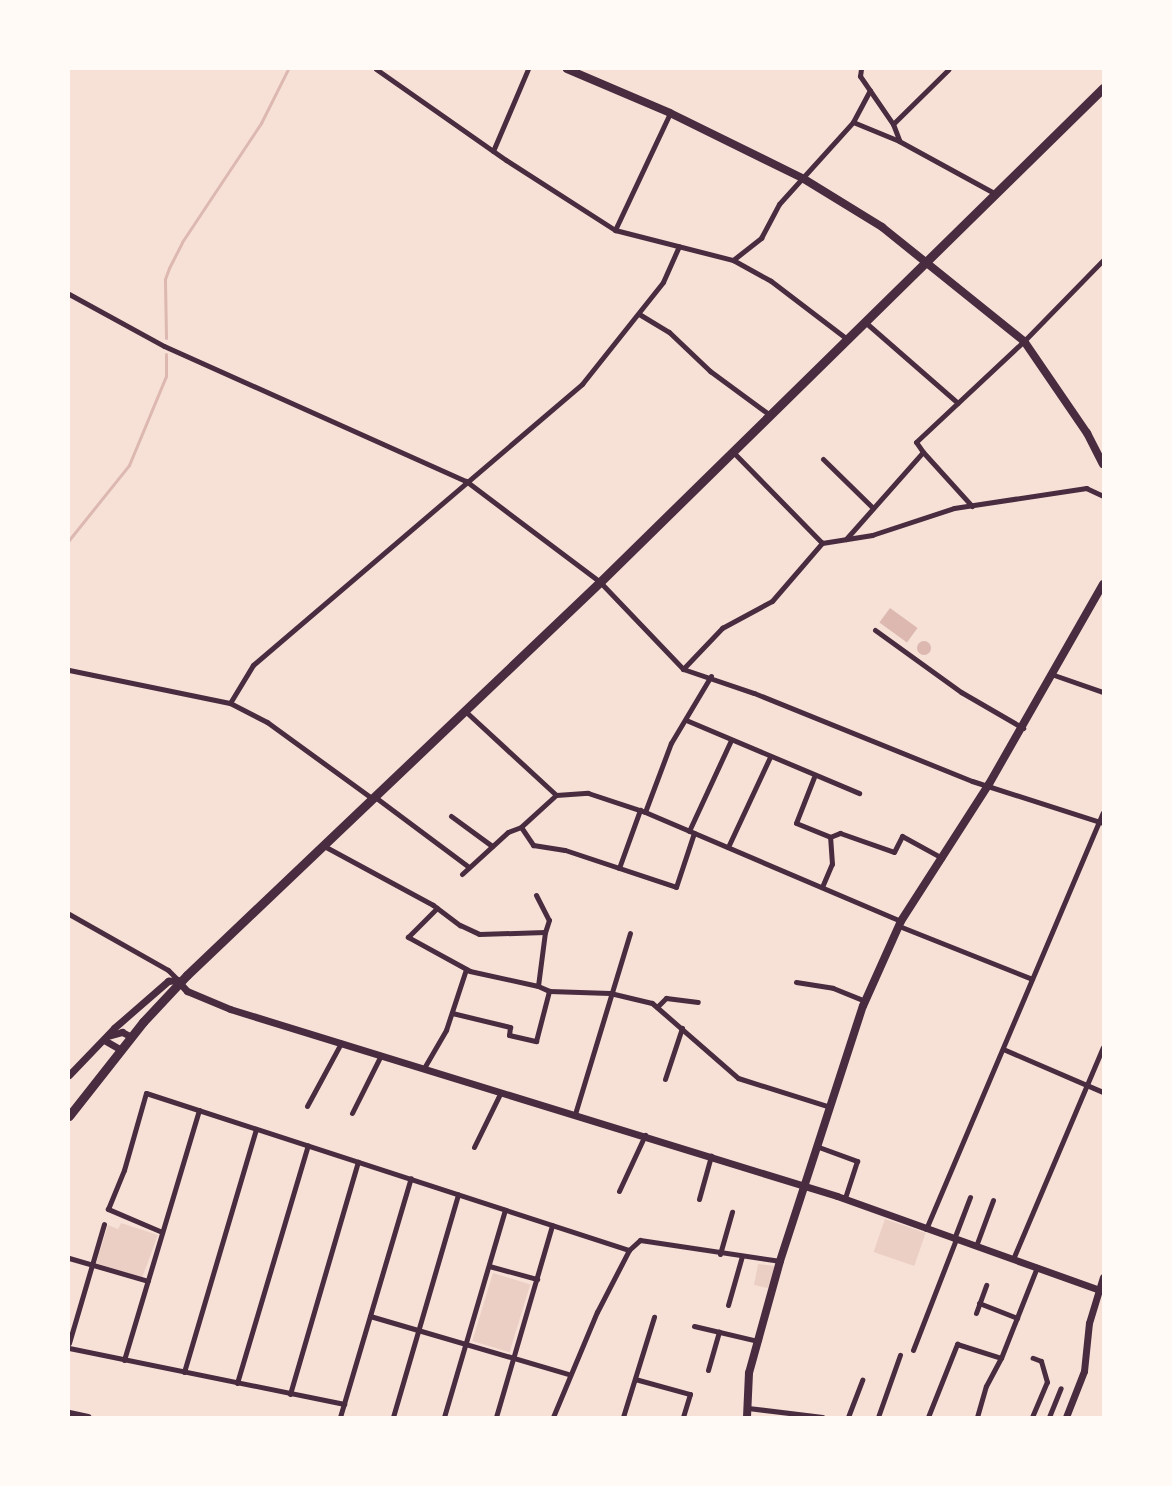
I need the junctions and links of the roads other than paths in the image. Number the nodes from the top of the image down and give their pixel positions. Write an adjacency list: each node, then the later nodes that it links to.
1 (376, 69): 12 (street)
2 (528, 69): 12 (street)
3 (567, 69): 8 (main road)
4 (861, 69): 7 (street)
5 (949, 69): 10 (street)
6 (1103, 88): 14 (highway)
7 (870, 90): 9 (street); 10 (street)
8 (670, 112): 13 (main road); 15 (street)
9 (853, 122): 11 (street); 13 (street)
10 (892, 124): 11 (street)
11 (899, 141): 14 (street)
12 (494, 151): 15 (street)
13 (804, 179): 17 (street); 18 (main road)
14 (996, 194): 18 (highway)
15 (615, 230): 16 (street)
16 (679, 246): 17 (street); 21 (street)
17 (733, 260): 23 (street)
18 (927, 260): 22 (highway); 24 (main road)
19 (1103, 260): 24 (street)
20 (69, 294): 31 (street)
21 (639, 314): 26 (street); 31 (street)
22 (865, 322): 23 (highway); 25 (street)
23 (847, 339): 26 (highway)
24 (1024, 341): 25 (street); 30 (main road)
25 (958, 403): 28 (street)
26 (770, 415): 27 (highway)
27 (733, 452): 36 (street); 37 (highway)
28 (923, 452): 33 (street); 34 (street)
29 (823, 459): 34 (street)
30 (1103, 464)
31 (466, 481): 37 (street); 45 (street)
32 (1103, 496): 33 (street)
33 (972, 506): 35 (street)
34 (873, 508): 35 (street)
35 (846, 539): 36 (street)
36 (822, 543): 40 (street)
37 (600, 582): 40 (street); 46 (highway)
38 (1103, 584): 42 (main road)
39 (875, 630): 48 (street)
40 (683, 669): 43 (street)
41 (69, 670): 45 (street)
42 (1054, 675): 44 (street); 48 (main road)
43 (711, 676): 47 (street); 52 (street)
44 (1103, 692)
45 (230, 703): 55 (street)
46 (464, 710): 54 (street); 55 (highway)
47 (686, 720): 49 (street); 56 (street)
48 (1023, 728): 52 (main road)
49 (731, 740): 50 (street); 61 (street)
50 (770, 757): 51 (street); 65 (street)
51 (814, 777): 53 (street); 62 (street)
52 (989, 784): 59 (street); 66 (main road)
53 (859, 793)
54 (556, 795): 56 (street); 60 (street)
55 (374, 798): 63 (highway); 67 (street)
56 (642, 811): 61 (street); 68 (street)
57 (1103, 813): 59 (street)
58 (451, 816): 64 (street)
59 (1101, 823): 78 (street)
60 (520, 827): 64 (street); 68 (street)
61 (691, 832): 65 (street); 68 (street)
62 (830, 837): 66 (street); 70 (street)
63 (324, 846): 72 (street); 80 (highway)
64 (492, 846): 67 (street)
65 (728, 847): 70 (street)
66 (942, 858): 74 (main road)
67 (469, 867): 69 (street)
68 (619, 868)
69 (462, 874)
70 (822, 887): 74 (street)
71 (536, 895): 75 (street)
72 (437, 908): 75 (street); 77 (street)
73 (69, 914): 80 (street)
74 (901, 924): 78 (street); 84 (main road)
75 (545, 932): 81 (street)
76 (630, 933): 83 (street)
77 (466, 969): 81 (street); 87 (street)
78 (1032, 979): 93 (street)
79 (796, 982): 84 (street)
80 (180, 983): 89 (highway); 90 (street); 91 (street)
81 (538, 986): 82 (street)
82 (549, 992): 83 (street); 87 (street)
83 (610, 993): 86 (street); 106 (street)
84 (865, 1001): 103 (main road)
85 (699, 1002): 86 (street)
86 (657, 1007): 88 (street)
87 (452, 1013): 96 (street)
88 (682, 1028): 98 (street); 103 (street)
89 (132, 1037): 90 (street); 94 (highway)
90 (104, 1040): 94 (street); 97 (street)
91 (341, 1042): 95 (street); 102 (street)
92 (1103, 1047): 99 (street)
93 (1003, 1049): 99 (street); 127 (street)
94 (121, 1050): 107 (highway)
95 (381, 1055): 96 (street); 105 (street)
96 (424, 1068): 100 (street)
97 (69, 1075)
98 (665, 1079)
99 (1087, 1085): 101 (street); 135 (street)
100 (501, 1092): 106 (street); 112 (street)
101 (1103, 1092)
102 (307, 1106)
103 (827, 1106): 111 (main road)
104 (199, 1110): 108 (street); 128 (street); 128 (street)
105 (352, 1113)
106 (574, 1114): 109 (street)
107 (69, 1116)
108 (256, 1129): 110 (street); 165 (street)
109 (645, 1135): 113 (street); 117 (street)
110 (308, 1145): 114 (street); 169 (street)
111 (815, 1145): 116 (main road); 121 (street)
112 (474, 1147)
113 (711, 1156): 116 (street); 120 (street)
114 (358, 1161): 115 (street); 171 (street)
115 (411, 1178): 118 (street); 148 (street)
116 (801, 1186): 121 (street); 136 (main road)
117 (619, 1191)
118 (458, 1194): 123 (street); 152 (street)
119 (970, 1197): 129 (street)
120 (699, 1199)
121 (845, 1199): 127 (street)
122 (993, 1200): 130 (street)
123 (505, 1210): 126 (street); 138 (street)
124 (732, 1212): 132 (street)
125 (104, 1224): 137 (street)
126 (552, 1225): 131 (street); 141 (street)
127 (926, 1228): 129 (street)
128 (162, 1232): 142 (street)
129 (955, 1239): 130 (street); 158 (street)
130 (976, 1246): 135 (street)
131 (629, 1250): 132 (street); 166 (street)
132 (720, 1254): 133 (street)
133 (742, 1256): 136 (street); 146 (street)
134 (69, 1258): 137 (street)
135 (1013, 1259): 139 (street)
136 (780, 1261): 154 (main road)
137 (91, 1264): 142 (street); 155 (street)
138 (489, 1266): 141 (street); 156 (street)
139 (1037, 1268): 144 (street); 150 (street)
140 (1103, 1277): 144 (street)
141 (537, 1279): 160 (street)
142 (148, 1281): 163 (street)
143 (986, 1285): 145 (street)
144 (1100, 1291): 191 (street)
145 (979, 1304): 147 (street); 150 (street)
146 (728, 1305)
147 (976, 1313)
148 (370, 1316): 152 (street); 172 (street)
149 (654, 1317): 167 (street)
150 (1017, 1318): 161 (street)
151 (694, 1326): 153 (street)
152 (418, 1330): 156 (street); 177 (street)
153 (719, 1332): 154 (street); 164 (street)
154 (758, 1341): 173 (main road)
155 (69, 1343)
156 (466, 1344): 160 (street); 178 (street)
157 (69, 1348): 163 (street)
158 (913, 1350)
159 (900, 1355): 186 (street)
160 (513, 1358): 166 (street); 179 (street)
161 (1000, 1358): 187 (street); 188 (street)
162 (1033, 1358): 189 (street)
163 (124, 1360): 165 (street)
164 (708, 1370)
165 (184, 1372): 169 (street)
166 (568, 1374): 180 (street)
167 (635, 1379): 181 (street); 182 (street)
168 (862, 1380): 185 (street)
169 (237, 1383): 171 (street)
170 (1061, 1388): 190 (street)
171 (290, 1394): 172 (street)
172 (344, 1404): 176 (street)
173 (748, 1408): 183 (main road); 184 (street)
174 (69, 1413): 175 (street)
175 (88, 1417)
176 (340, 1417)
177 (393, 1417)
178 (444, 1417)
179 (496, 1417)
180 (553, 1417)
181 (623, 1417)
182 (683, 1417)
183 (747, 1417)
184 (822, 1417)
185 (848, 1417)
186 (878, 1417)
187 (928, 1417)
188 (977, 1417)
189 (1032, 1417)
190 (1050, 1417)
191 (1066, 1417)

